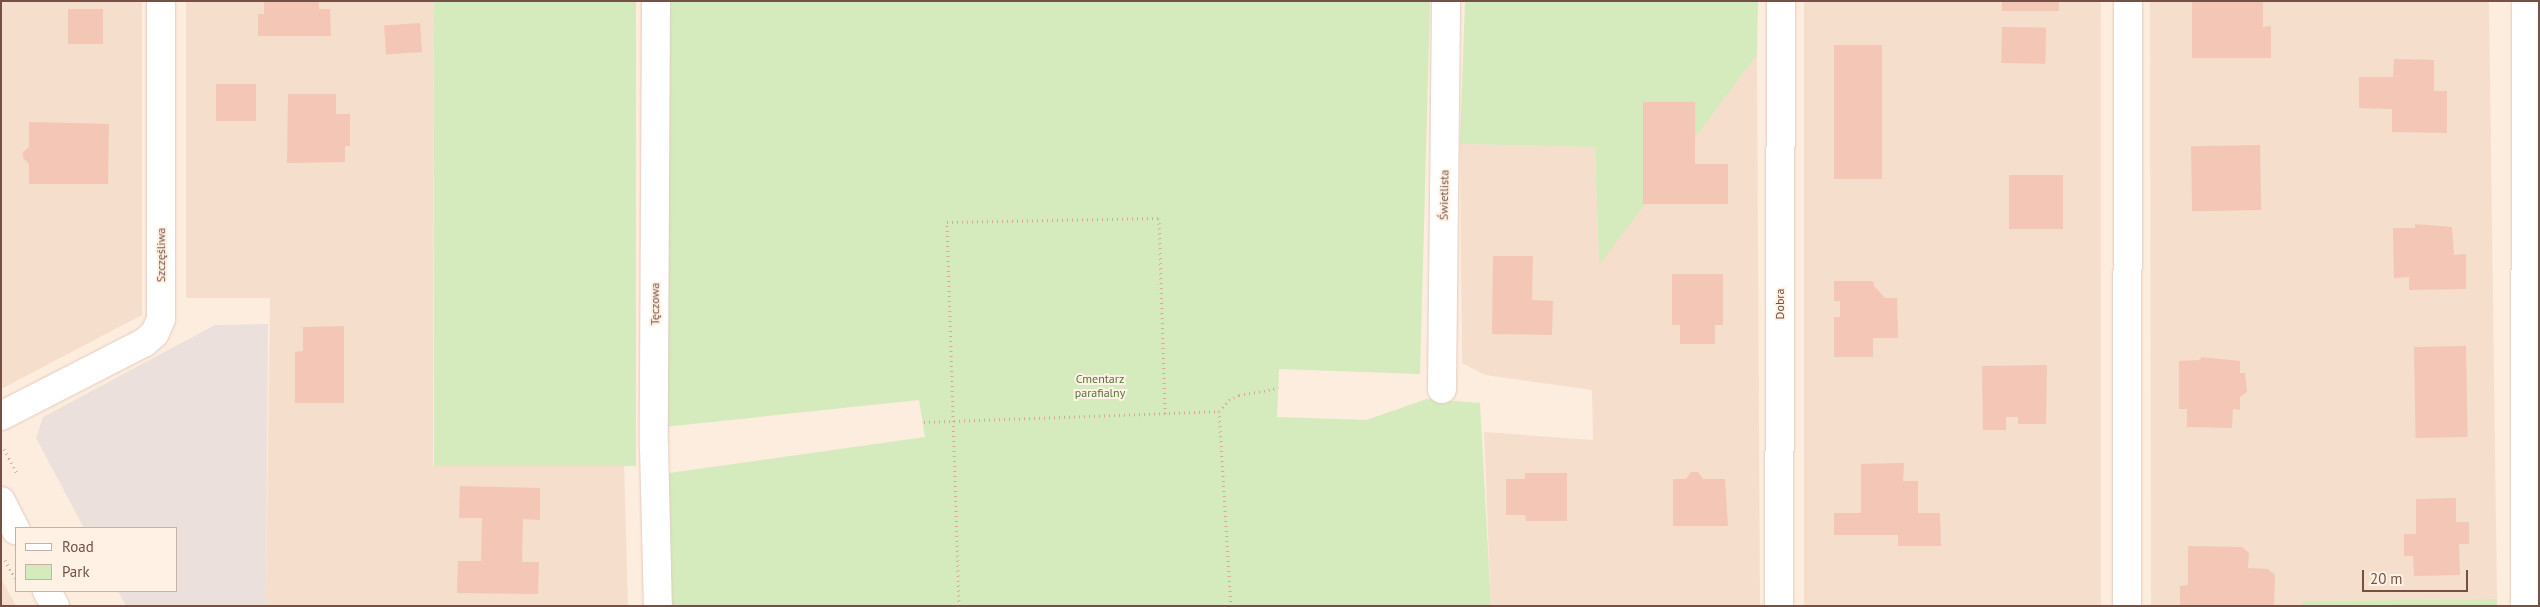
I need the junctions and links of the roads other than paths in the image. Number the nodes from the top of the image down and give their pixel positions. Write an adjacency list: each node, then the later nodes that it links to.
1 (161, 1): 8 (street, Szczęśliwa)
2 (656, 1): 13 (street, Tęczowa)
3 (1446, 1): 7 (street, Świetlista)
4 (1781, 1): 14 (street, Dobra)
5 (2128, 1): 15 (street)
6 (2526, 1): 16 (street)
7 (1442, 389)
8 (1, 416)
9 (1, 501): 10 (street)
10 (15, 528)
11 (48, 592): 12 (street)
12 (55, 606)
13 (658, 606)
14 (1779, 606)
15 (2127, 606)
16 (2525, 606)

